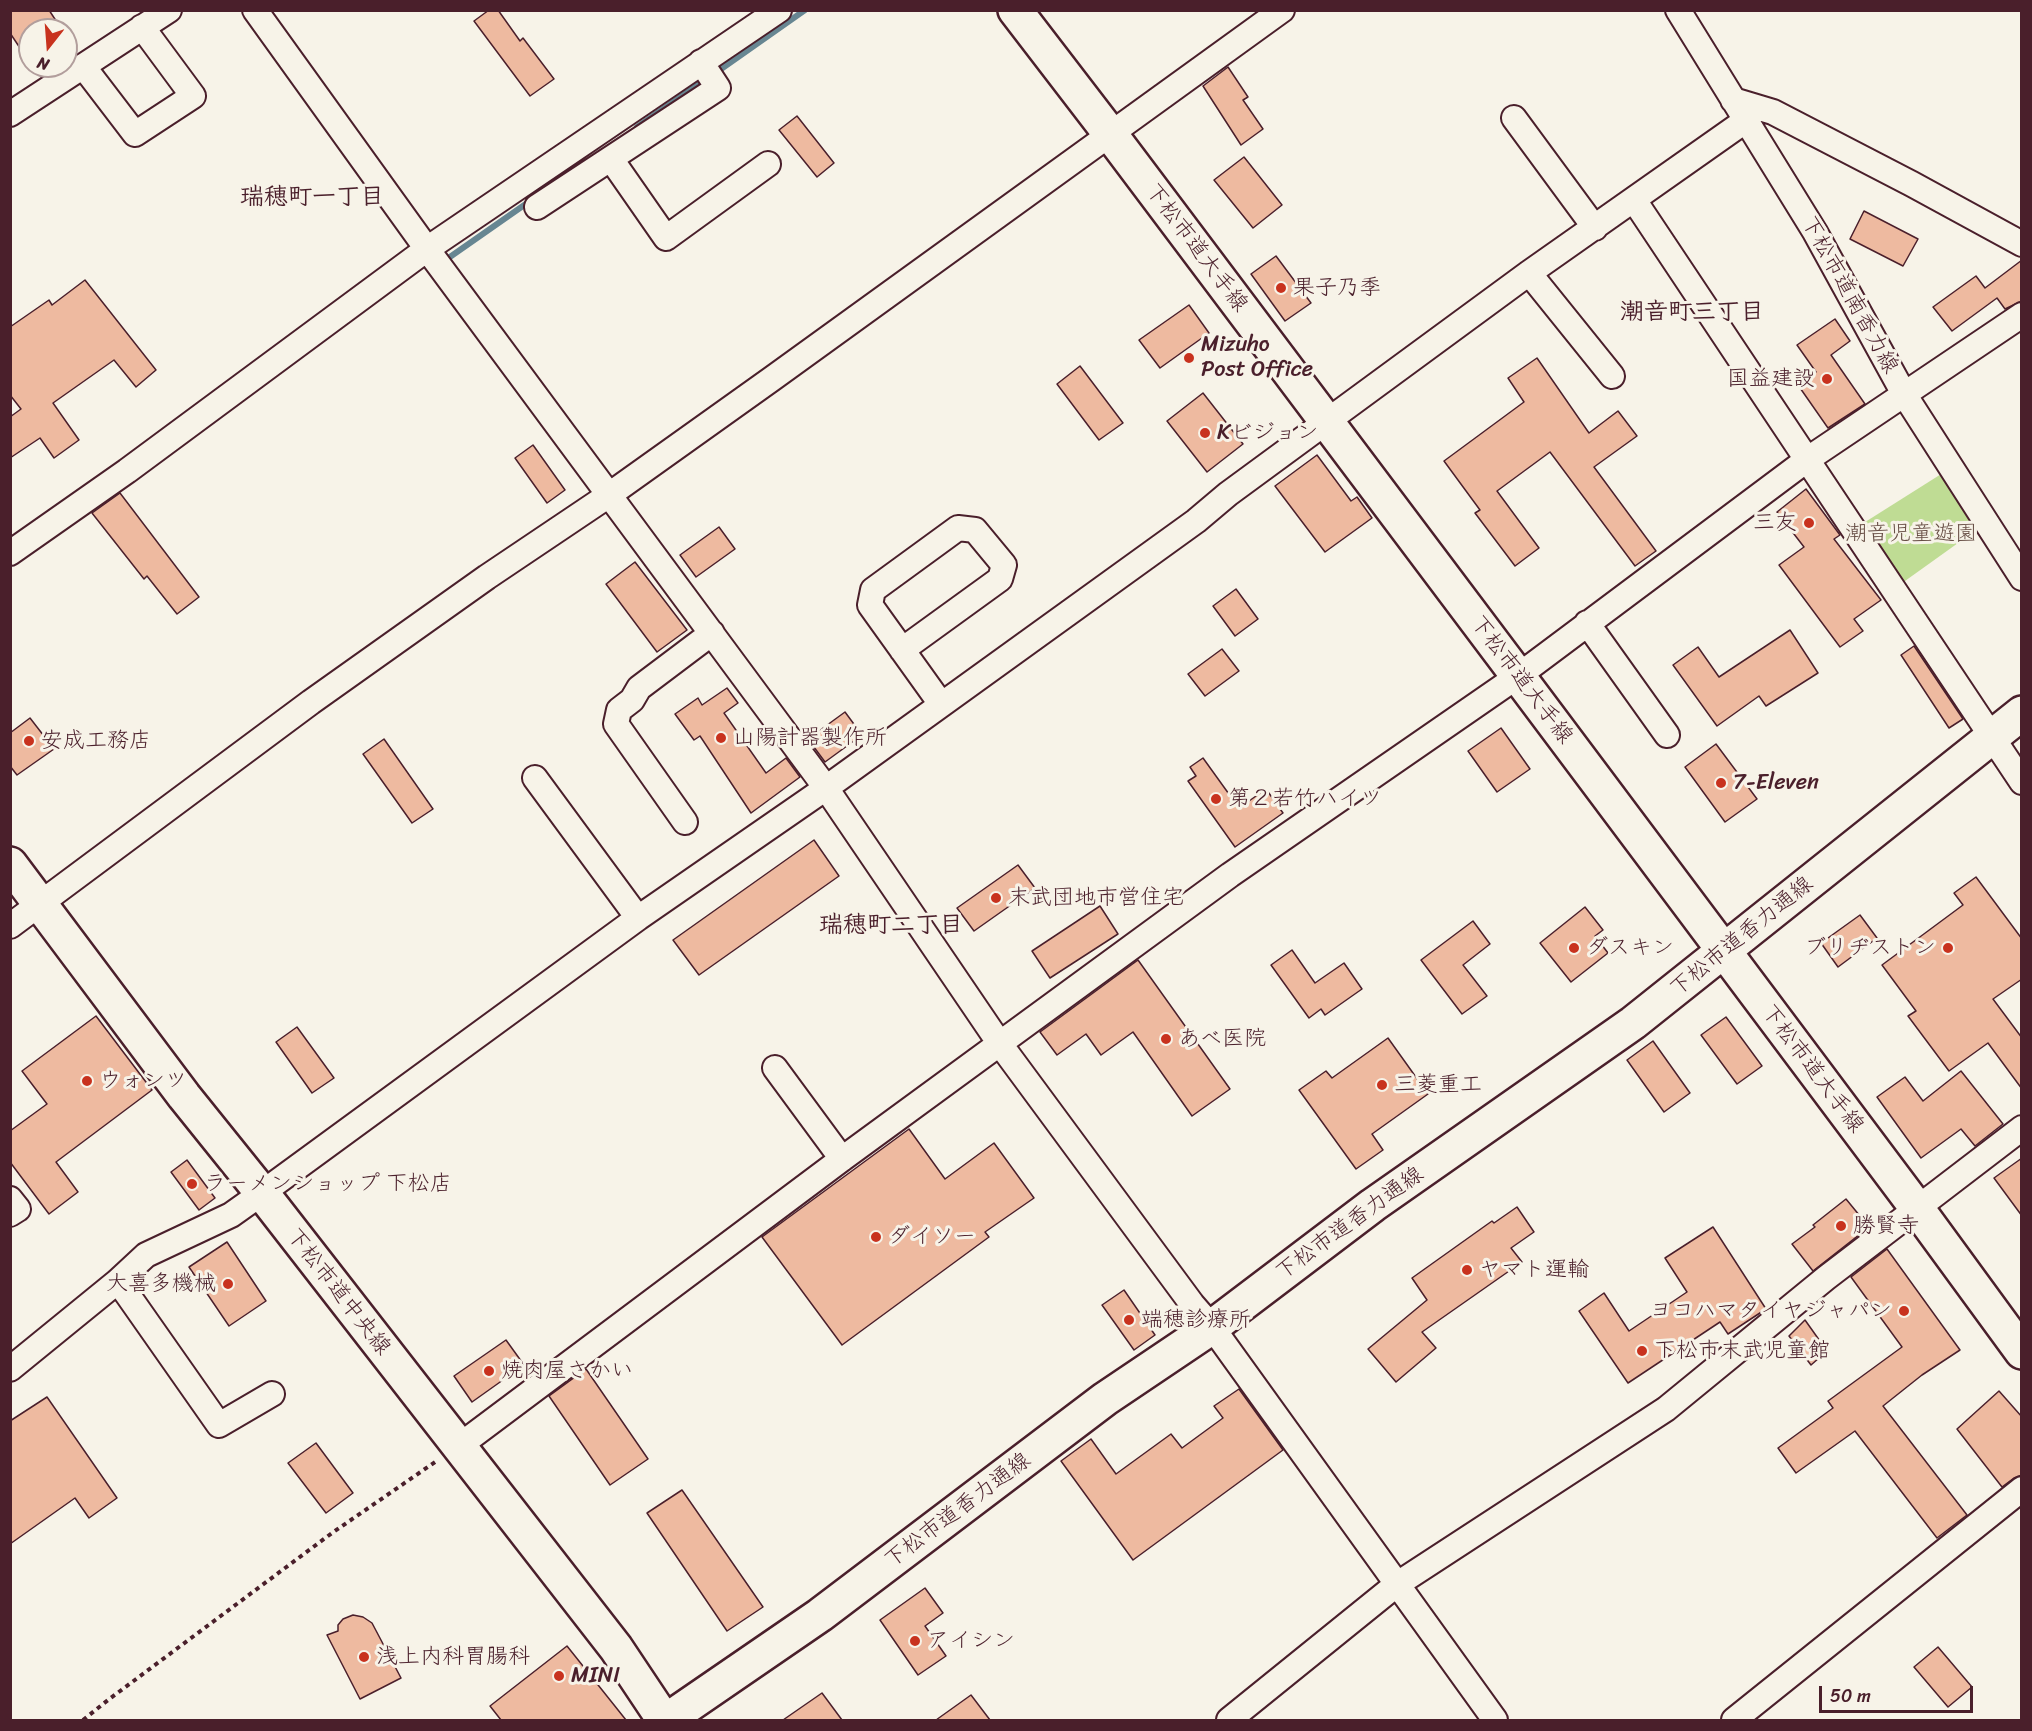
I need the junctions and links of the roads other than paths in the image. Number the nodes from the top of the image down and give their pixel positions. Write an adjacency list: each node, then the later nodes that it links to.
1 (169, 10): 7 (street)
2 (255, 10): 20 (street)
3 (778, 10): 8 (street)
4 (1016, 10): 13 (street, 下松市道大手線)
5 (1282, 10): 13 (street)
6 (1678, 10): 10 (street, 下松市道南香力線)
7 (142, 27): 9 (street); 9 (street)
8 (701, 62): 14 (street); 20 (street)
9 (83, 66): 11 (street)
10 (1739, 110): 16 (street); 19 (street); 24 (street, 下松市道南香力線)
11 (10, 114)
12 (1514, 118): 18 (street)
13 (1112, 135): 25 (street, 下松市道大手線); 27 (street)
14 (611, 159): 15 (street); 17 (street)
15 (768, 164)
16 (1634, 200): 18 (street); 26 (street)
17 (537, 207)
18 (1595, 228): 21 (street)
19 (2022, 244)
20 (427, 249): 27 (street); 28 (street)
21 (1529, 273): 23 (street); 25 (street)
22 (2018, 325): 24 (street)
23 (1612, 376)
24 (1904, 394): 26 (street); 29 (street, 下松市道南香力線)
25 (1327, 423): 33 (street, 下松市道大手線); 34 (street)
26 (1808, 459): 30 (street); 37 (street)
27 (609, 495): 31 (street); 43 (street)
28 (10, 553)
29 (2022, 578)
30 (1587, 623): 33 (street); 36 (street)
31 (712, 633): 40 (street); 41 (street)
32 (902, 650): 32 (street); 34 (street)
33 (1518, 676): 46 (street, 下松市道大手線); 47 (street)
34 (941, 704): 40 (street)
35 (2022, 713): 37 (street, 下松市道香力通線)
36 (1667, 735)
37 (1990, 738): 39 (street); 46 (street, 下松市道香力通線)
38 (536, 778): 44 (street)
39 (2022, 782)
40 (826, 788): 44 (street); 47 (street)
41 (685, 822)
42 (10, 864): 43 (street, 下松市道中央線)
43 (41, 904): 45 (street); 51 (street, 下松市道中央線)
44 (638, 918): 51 (street)
45 (10, 926)
46 (1724, 951): 53 (street, 下松市道大手線); 56 (street, 下松市道香力通線)
47 (1000, 1044): 50 (street); 56 (street)
48 (775, 1068): 50 (street)
49 (2022, 1128): 53 (street)
50 (842, 1159): 60 (street)
51 (262, 1193): 55 (street); 60 (street, 下松市道中央線)
52 (10, 1199): 54 (street)
53 (1916, 1207): 57 (street, 下松市道大手線); 62 (street)
54 (10, 1214)
55 (118, 1281): 58 (street); 59 (street)
56 (1212, 1327): 62 (street); 63 (street, 下松市道香力通線)
57 (2022, 1353)
58 (13, 1362)
59 (272, 1394)
60 (459, 1446): 63 (street, 下松市道中央線)
61 (2022, 1489): 66 (street)
62 (1396, 1585): 64 (street); 65 (street)
63 (665, 1720)
64 (1229, 1720)
65 (1495, 1720)
66 (1734, 1720)

